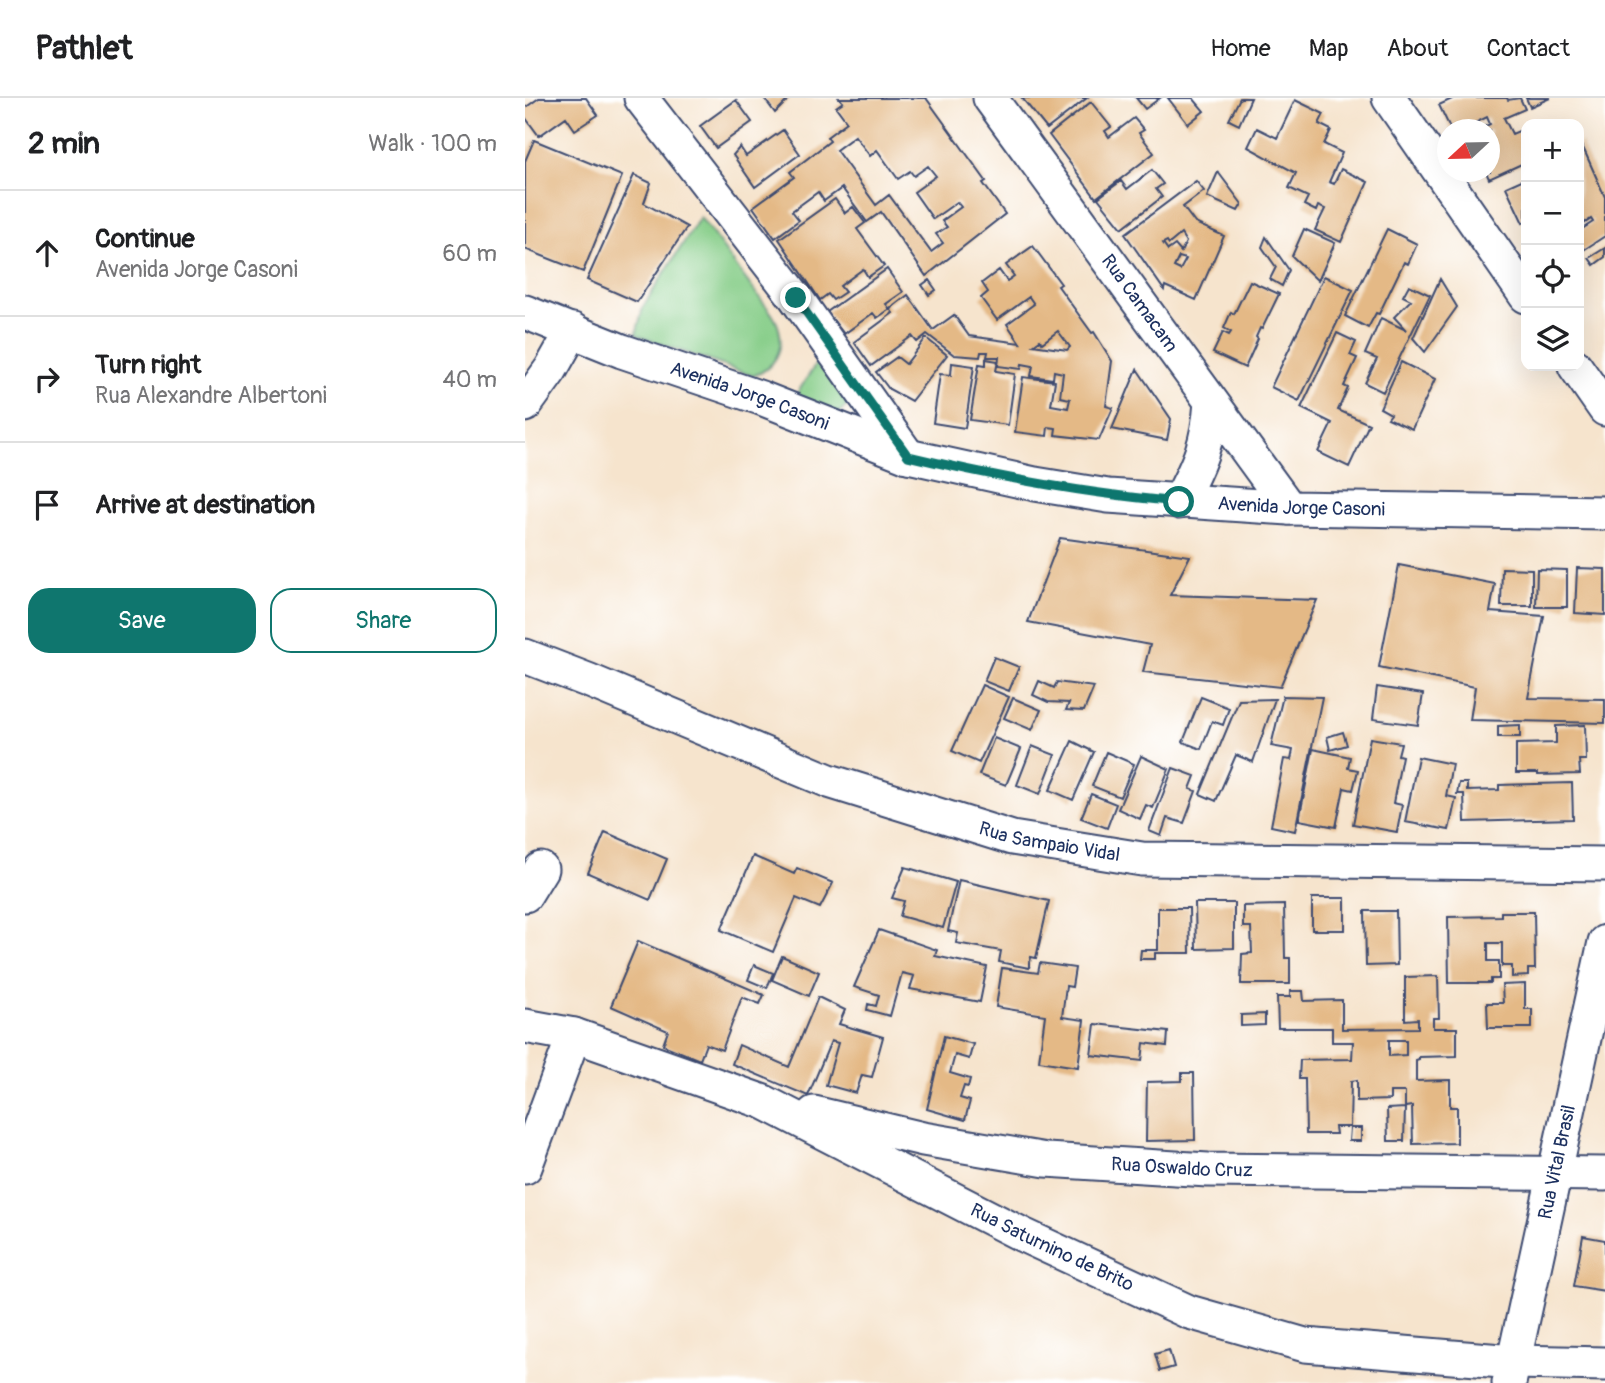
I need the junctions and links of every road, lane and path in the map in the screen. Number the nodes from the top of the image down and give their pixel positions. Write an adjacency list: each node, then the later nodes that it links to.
1 (641, 98): 9 (street)
2 (990, 98): 7 (street, Rua Camacam)
3 (1389, 98): 4 (street)
4 (1521, 289)
5 (525, 312): 6 (street, Avenida Jorge Casoni)
6 (573, 330): 8 (street); 9 (street, Avenida Jorge Casoni)
7 (1211, 402): 10 (street); 11 (street, Rua Camacam)
8 (525, 405)
9 (908, 456): 10 (street, Avenida Jorge Casoni)
10 (1179, 502): 11 (street, Avenida Jorge Casoni)
11 (1289, 508): 12 (street, Avenida Jorge Casoni)
12 (1601, 510)
13 (525, 656): 14 (street, Rua Sampaio Vidal)
14 (1605, 864)
15 (1605, 942): 20 (street, Rua Vital Brasil)
16 (525, 1026): 17 (street, Rua Saturnino de Brito)
17 (574, 1035): 18 (street, Rua Saturnino de Brito); 19 (street)
18 (764, 1102): 20 (street, Rua Oswaldo Cruz); 23 (street, Rua Saturnino de Brito)
19 (525, 1167)
20 (1555, 1173): 21 (street, Rua Oswaldo Cruz); 23 (street, Rua Vital Brasil)
21 (1605, 1174)
22 (1605, 1364): 23 (street, Rua Saturnino de Brito)
23 (1511, 1373)

